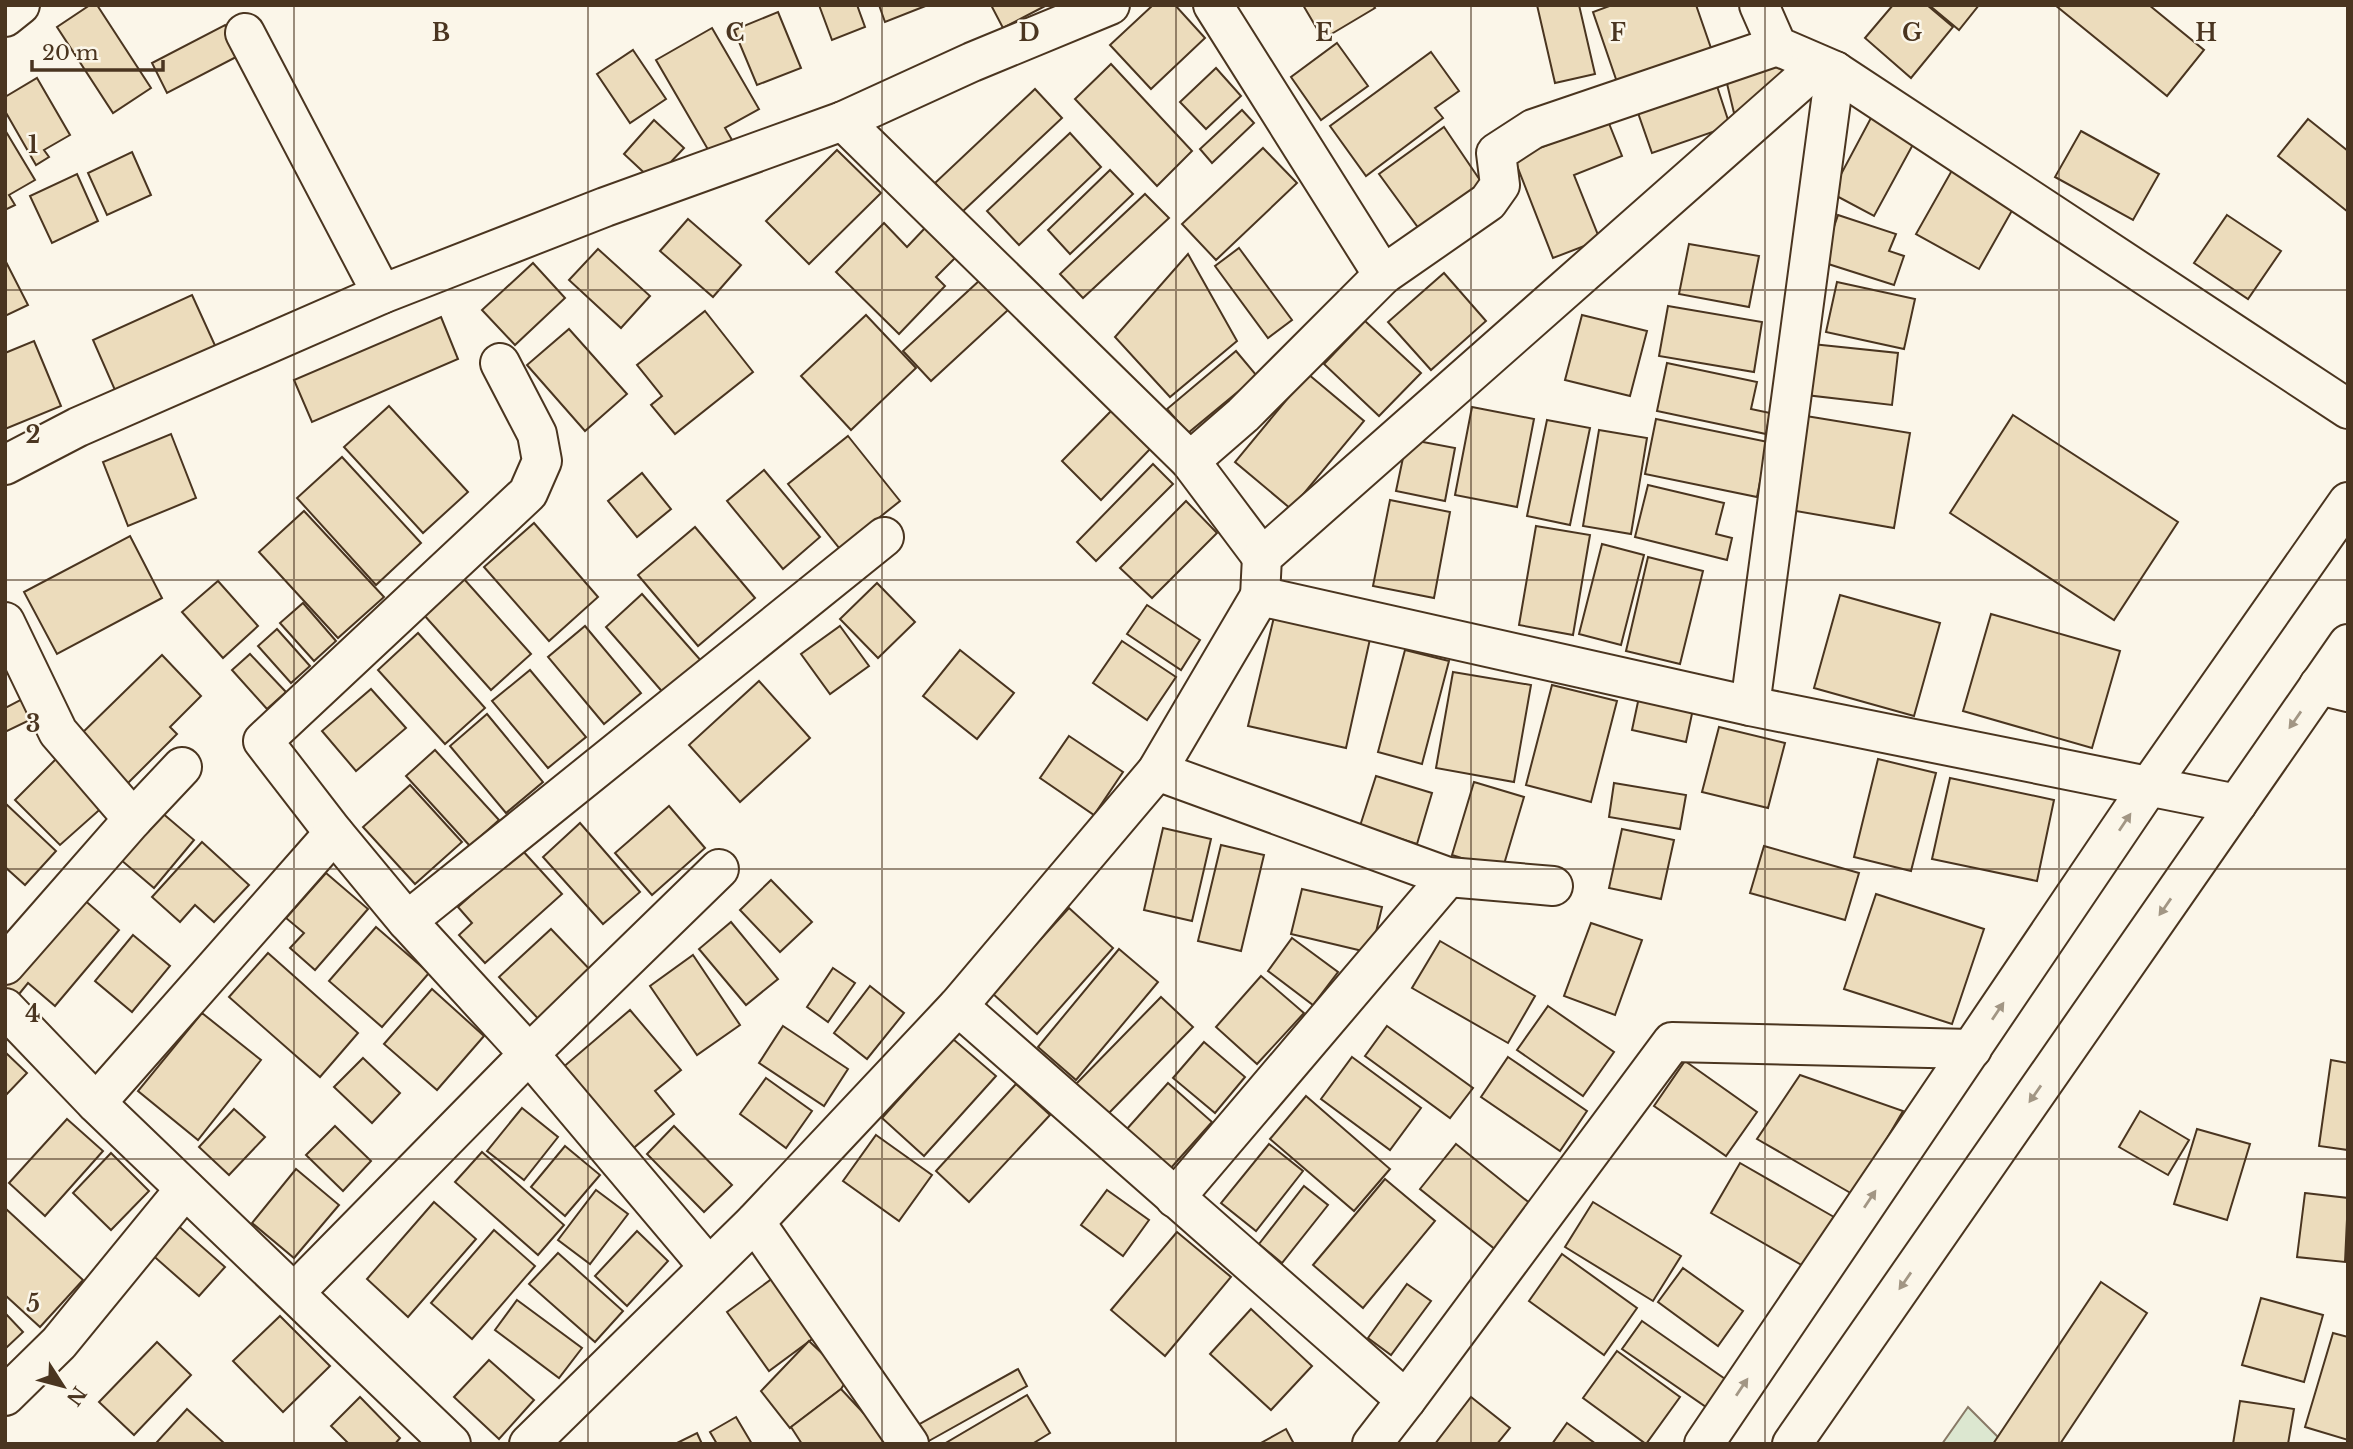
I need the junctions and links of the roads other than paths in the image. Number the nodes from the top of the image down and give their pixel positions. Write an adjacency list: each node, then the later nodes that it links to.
1 (20, 5): 5 (street)
2 (1110, 5): 9 (street)
3 (1213, 5): 10 (street)
4 (1759, 5): 7 (street)
5 (5, 17)
6 (245, 33): 11 (street)
7 (1777, 46): 8 (street); 10 (street)
8 (1827, 68): 13 (street); 18 (street); 23 (street)
9 (843, 121): 11 (street); 14 (street)
10 (1383, 275): 14 (street)
11 (382, 293): 15 (street)
12 (500, 363): 29 (street)
13 (2348, 409)
14 (1190, 461): 18 (street)
15 (5, 465)
16 (2348, 502): 26 (street)
17 (884, 537): 33 (street)
18 (1262, 557): 19 (street)
19 (1259, 596): 23 (street); 25 (street)
20 (5, 622): 28 (street)
21 (2348, 644): 22 (street)
22 (2334, 688): 27 (street, one-way to 27)
23 (1750, 706): 26 (street)
24 (183, 767): 28 (street)
25 (1157, 771): 31 (street); 35 (street)
26 (2149, 786): 27 (street); 37 (street, one-way to 26)
27 (2237, 804): 52 (street, one-way to 52)
28 (133, 819): 34 (street)
29 (334, 833): 33 (street); 39 (street)
30 (719, 869): 38 (street)
31 (1448, 877): 32 (street); 41 (street)
32 (1553, 886)
33 (407, 921): 38 (street)
34 (5, 965)
35 (958, 1006): 41 (street); 42 (street)
36 (5, 1008): 39 (street)
37 (1972, 1049): 46 (street); 51 (street, one-way to 37)
38 (529, 1054): 43 (street); 44 (street)
39 (96, 1103): 40 (street)
40 (186, 1189): 44 (street); 45 (street)
41 (1175, 1198): 46 (street)
42 (755, 1222): 43 (street); 49 (street)
43 (709, 1267): 48 (street)
44 (295, 1292): 47 (street)
45 (5, 1396)
46 (1406, 1400): 50 (street)
47 (451, 1444)
48 (528, 1444)
49 (908, 1444)
50 (1372, 1444)
51 (1704, 1444)
52 (1791, 1444)

